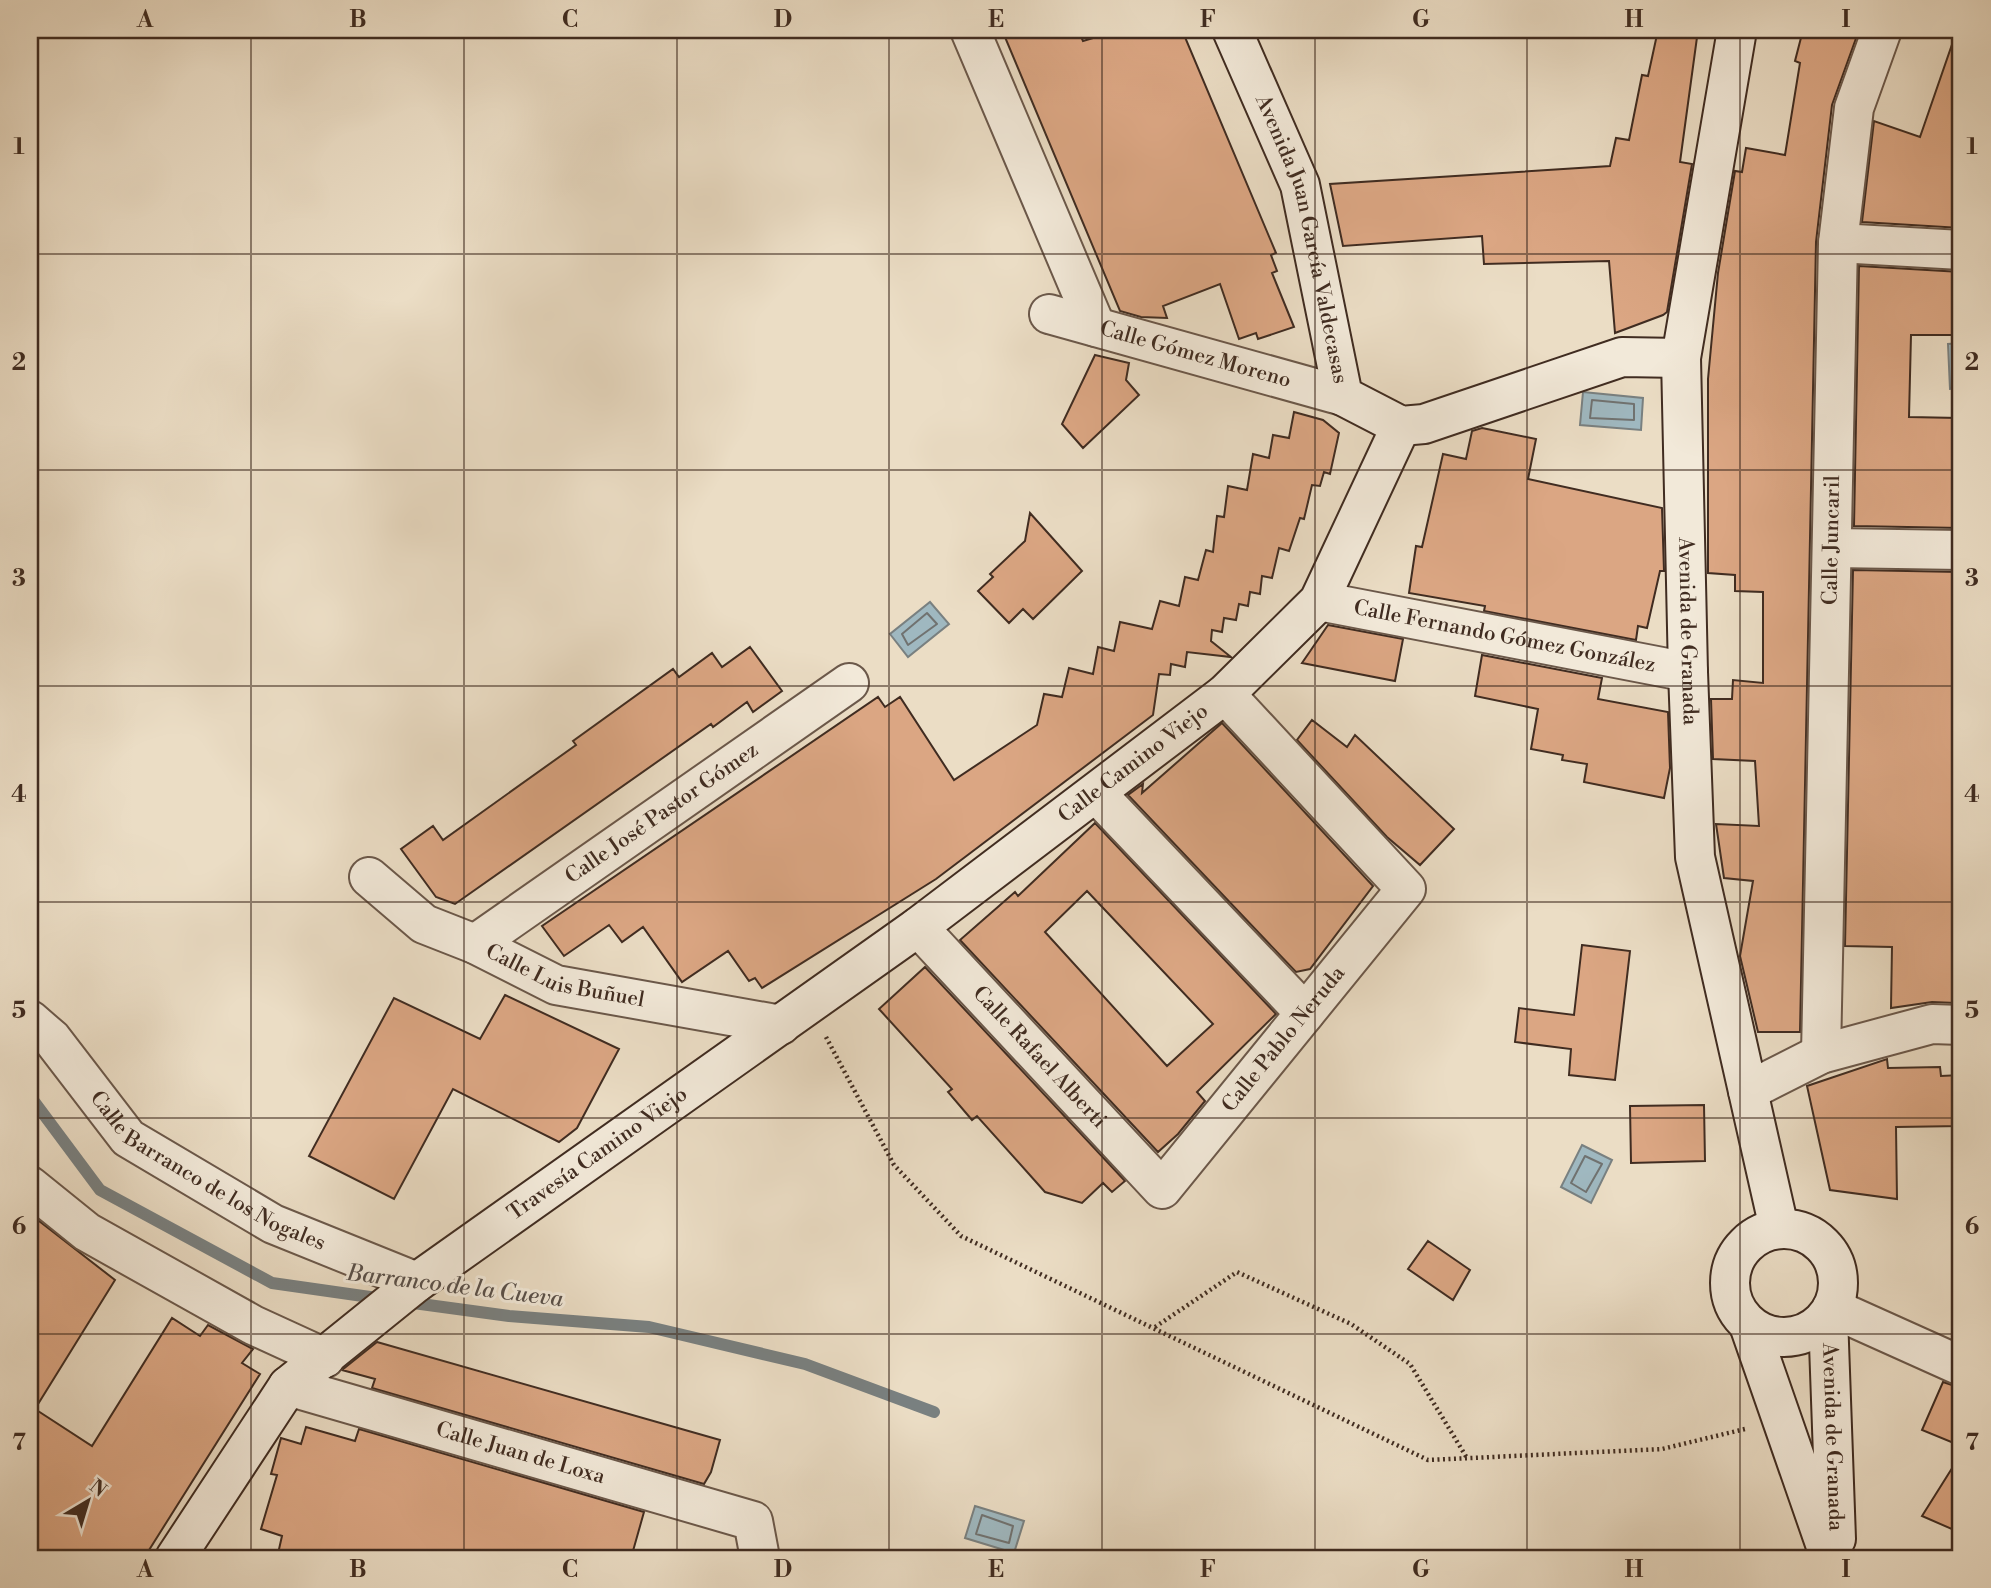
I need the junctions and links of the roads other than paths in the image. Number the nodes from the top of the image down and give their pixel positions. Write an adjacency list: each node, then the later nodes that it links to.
1 (970, 30): 8 (street)
2 (1232, 30): 10 (street, Avenida Juan García Valdecasas)
3 (1737, 30): 9 (street, Avenida de Granada)
4 (1882, 30): 5 (street, Calle Juncaril)
5 (1838, 243): 6 (street); 12 (street, Calle Juncaril)
6 (1961, 250)
7 (1049, 314): 8 (street, Calle Gómez Moreno)
8 (1096, 327): 10 (street, Calle Gómez Moreno)
9 (1681, 358): 11 (street); 15 (street, Avenida de Granada)
10 (1343, 396): 11 (street, Avenida Juan García Valdecasas)
11 (1401, 426): 14 (street, Calle Camino Viejo)
12 (1834, 548): 13 (street); 26 (street, Calle Juncaril)
13 (1961, 550)
14 (1319, 601): 15 (street, Calle Fernando Gómez González); 17 (street, Calle Camino Viejo)
15 (1688, 673): 27 (street, Avenida de Granada)
16 (849, 683): 21 (street, Calle José Pastor Gómez)
17 (1225, 694): 18 (street, Calle Camino Viejo); 22 (street, Calle Pablo Neruda)
18 (1096, 793): 20 (street, Calle Camino Viejo); 22 (street)
19 (369, 877): 21 (street, Calle Luis Buñuel)
20 (918, 927): 23 (street, Calle Camino Viejo); 29 (street, Calle Rafael Alberti)
21 (475, 944): 23 (street, Calle Luis Buñuel)
22 (1305, 1013): 29 (street, Calle Pablo Neruda)
23 (795, 1016): 31 (street, Travesía Camino Viejo)
24 (30, 1020): 31 (street, Calle Barranco de los Nogales)
25 (1961, 1025): 26 (street)
26 (1821, 1054): 27 (street)
27 (1748, 1091): 30 (street, Avenida de Granada)
28 (30, 1186): 34 (street)
29 (1162, 1189)
30 (1779, 1228): 32 (street); 33 (street)
31 (417, 1283): 34 (street, Travesía Camino Viejo)
32 (1830, 1312): 33 (street); 35 (street); 40 (street, Avenida de Granada)
33 (1749, 1325): 39 (street, Avenida de Granada)
34 (326, 1359): 36 (street, Travesía Camino Viejo)
35 (1961, 1366)
36 (288, 1386): 37 (street); 38 (street, Calle Juan de Loxa)
37 (175, 1558)
38 (760, 1558)
39 (1830, 1558)
40 (1836, 1558)

